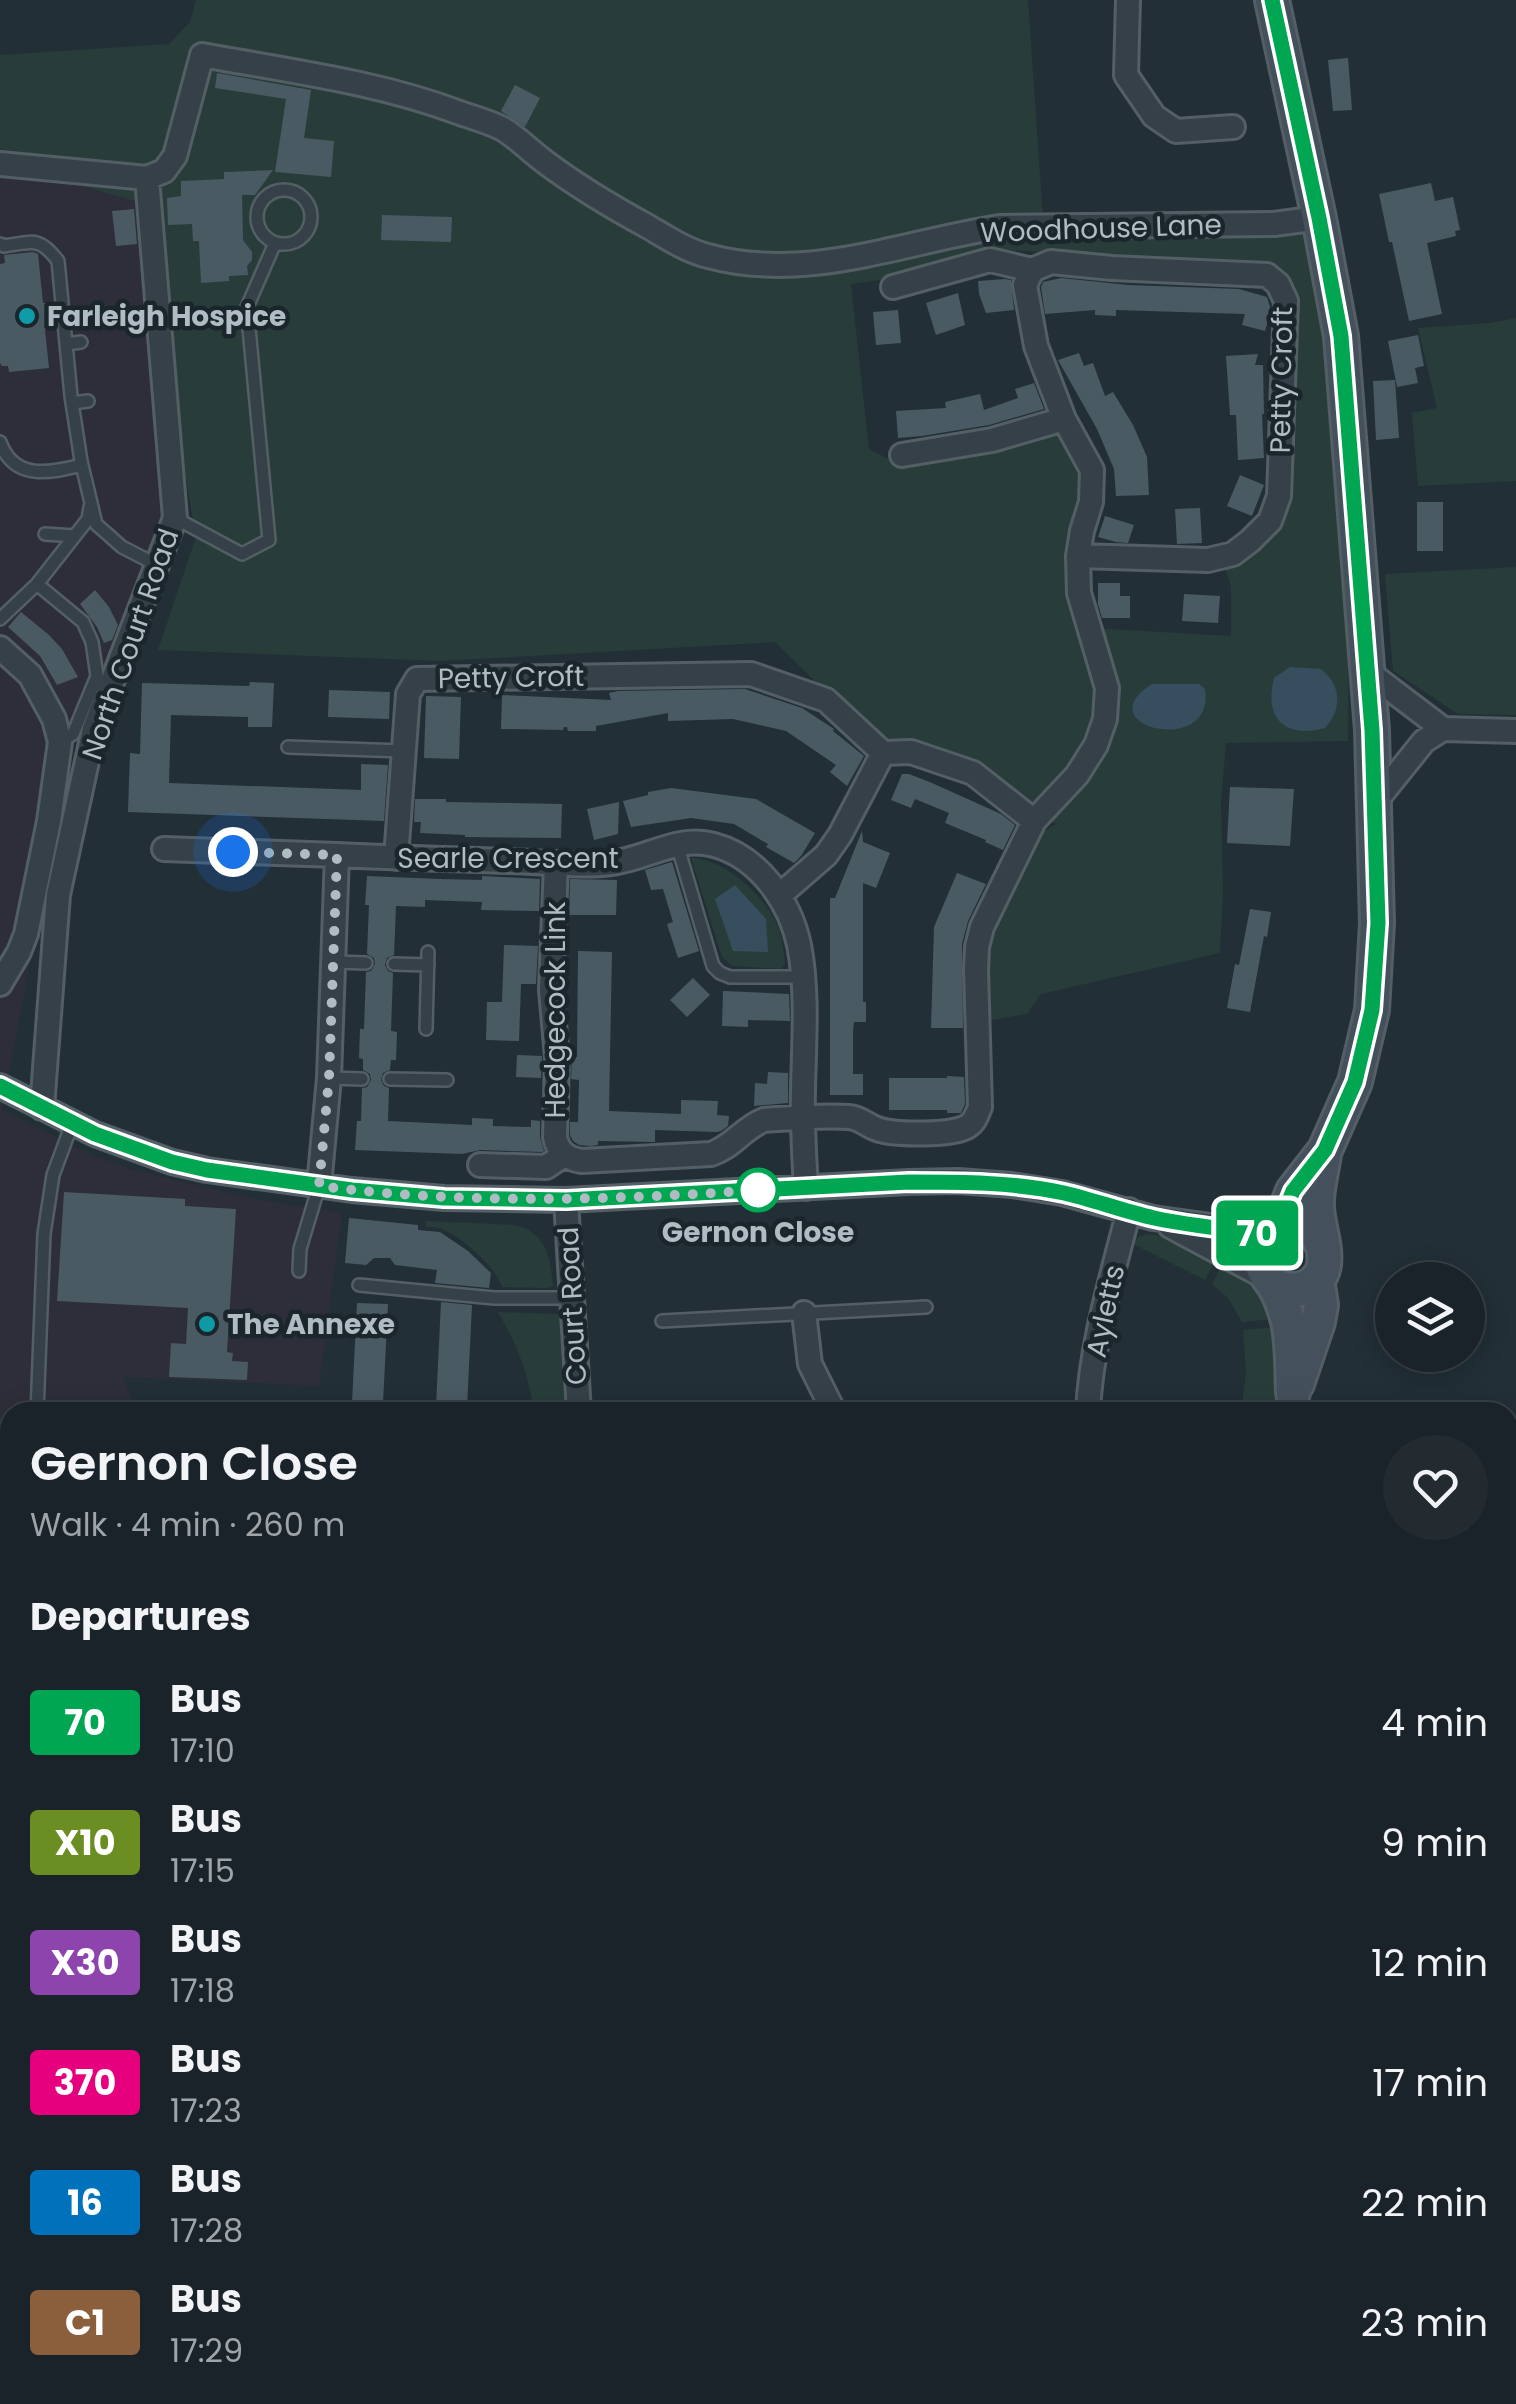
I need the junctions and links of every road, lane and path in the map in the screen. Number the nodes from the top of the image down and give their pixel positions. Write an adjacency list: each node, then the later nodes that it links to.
1 (1128, 0): 3 (street)
2 (1272, 0): 6 (main road)
3 (1233, 127)
4 (0, 164): 5 (street)
5 (147, 178): 6 (street, Woodhouse Lane); 22 (street, North Court Road)
6 (1319, 218): 30 (main road)
7 (275, 243): 7 (lane); 22 (lane)
8 (0, 244): 11 (lane)
9 (1032, 270): 12 (street, Petty Croft); 17 (street); 25 (street, Petty Croft)
10 (74, 277): 11 (lane)
11 (60, 278): 14 (lane)
12 (893, 288)
13 (81, 342): 14 (lane)
14 (66, 344): 16 (lane)
15 (88, 402): 16 (lane)
16 (72, 403): 20 (lane)
17 (1064, 419): 19 (street); 25 (street)
18 (0, 442): 20 (lane)
19 (902, 456)
20 (82, 464): 21 (lane)
21 (91, 503): 24 (lane); 26 (lane)
22 (175, 518): 26 (street, North Court Road)
23 (44, 534): 24 (lane)
24 (74, 536): 27 (lane)
25 (1078, 556): 38 (street)
26 (157, 564): 56 (street, North Court Road)
27 (37, 584): 28 (lane); 34 (lane)
28 (0, 619)
29 (0, 648): 34 (street)
30 (1368, 672): 31 (street); 37 (main road)
31 (1444, 729): 32 (street); 37 (street)
32 (1516, 732)
33 (288, 747): 35 (lane)
34 (55, 748): 49 (street)
35 (403, 751): 36 (street, Petty Croft); 42 (street, Petty Croft)
36 (883, 754): 38 (street); 44 (street)
37 (1375, 802): 59 (main road)
38 (1034, 822): 57 (street, Hedgecock Link)
39 (677, 844): 43 (street, Searle Crescent); 44 (street, Searle Crescent); 48 (lane)
40 (164, 849): 41 (street, Searle Crescent)
41 (337, 855): 42 (street, Searle Crescent); 45 (street)
42 (396, 858): 43 (street, Searle Crescent)
43 (556, 862): 60 (street, Hedgecock Link)
44 (780, 896): 48 (street, Searle Crescent)
45 (334, 962): 46 (lane); 51 (street)
46 (366, 963)
47 (394, 964): 50 (lane)
48 (802, 977): 57 (street, Searle Crescent)
49 (0, 984)
50 (426, 1029)
51 (329, 1078): 52 (lane); 62 (street)
52 (362, 1078)
53 (390, 1079): 54 (lane)
54 (448, 1080)
55 (2, 1089): 56 (street)
56 (42, 1108): 58 (street)
57 (802, 1118): 60 (street, Hedgecock Link); 63 (street, Searle Crescent)
58 (72, 1124): 62 (street); 76 (lane)
59 (1325, 1150): 67 (main road); 68 (main road)
60 (564, 1155): 61 (street, Hedgecock Link)
61 (480, 1166)
62 (319, 1186): 64 (street); 69 (lane)
63 (806, 1188): 64 (street); 65 (street)
64 (566, 1200): 72 (street, Court Road)
65 (1129, 1210): 66 (street); 79 (street, Ayletts)
66 (1153, 1218): 67 (street); 70 (street)
67 (1274, 1231): 68 (main road); 70 (main road)
68 (1321, 1265): 70 (main road); 80 (main road)
69 (299, 1271)
70 (1269, 1281): 81 (main road)
71 (359, 1285): 72 (lane)
72 (572, 1298): 77 (street, Court Road)
73 (926, 1307): 74 (lane)
74 (804, 1314): 75 (lane); 78 (street)
75 (662, 1321)
76 (37, 1402)
77 (578, 1402)
78 (829, 1402)
79 (1089, 1402)
80 (1291, 1402)
81 (1291, 1402)

